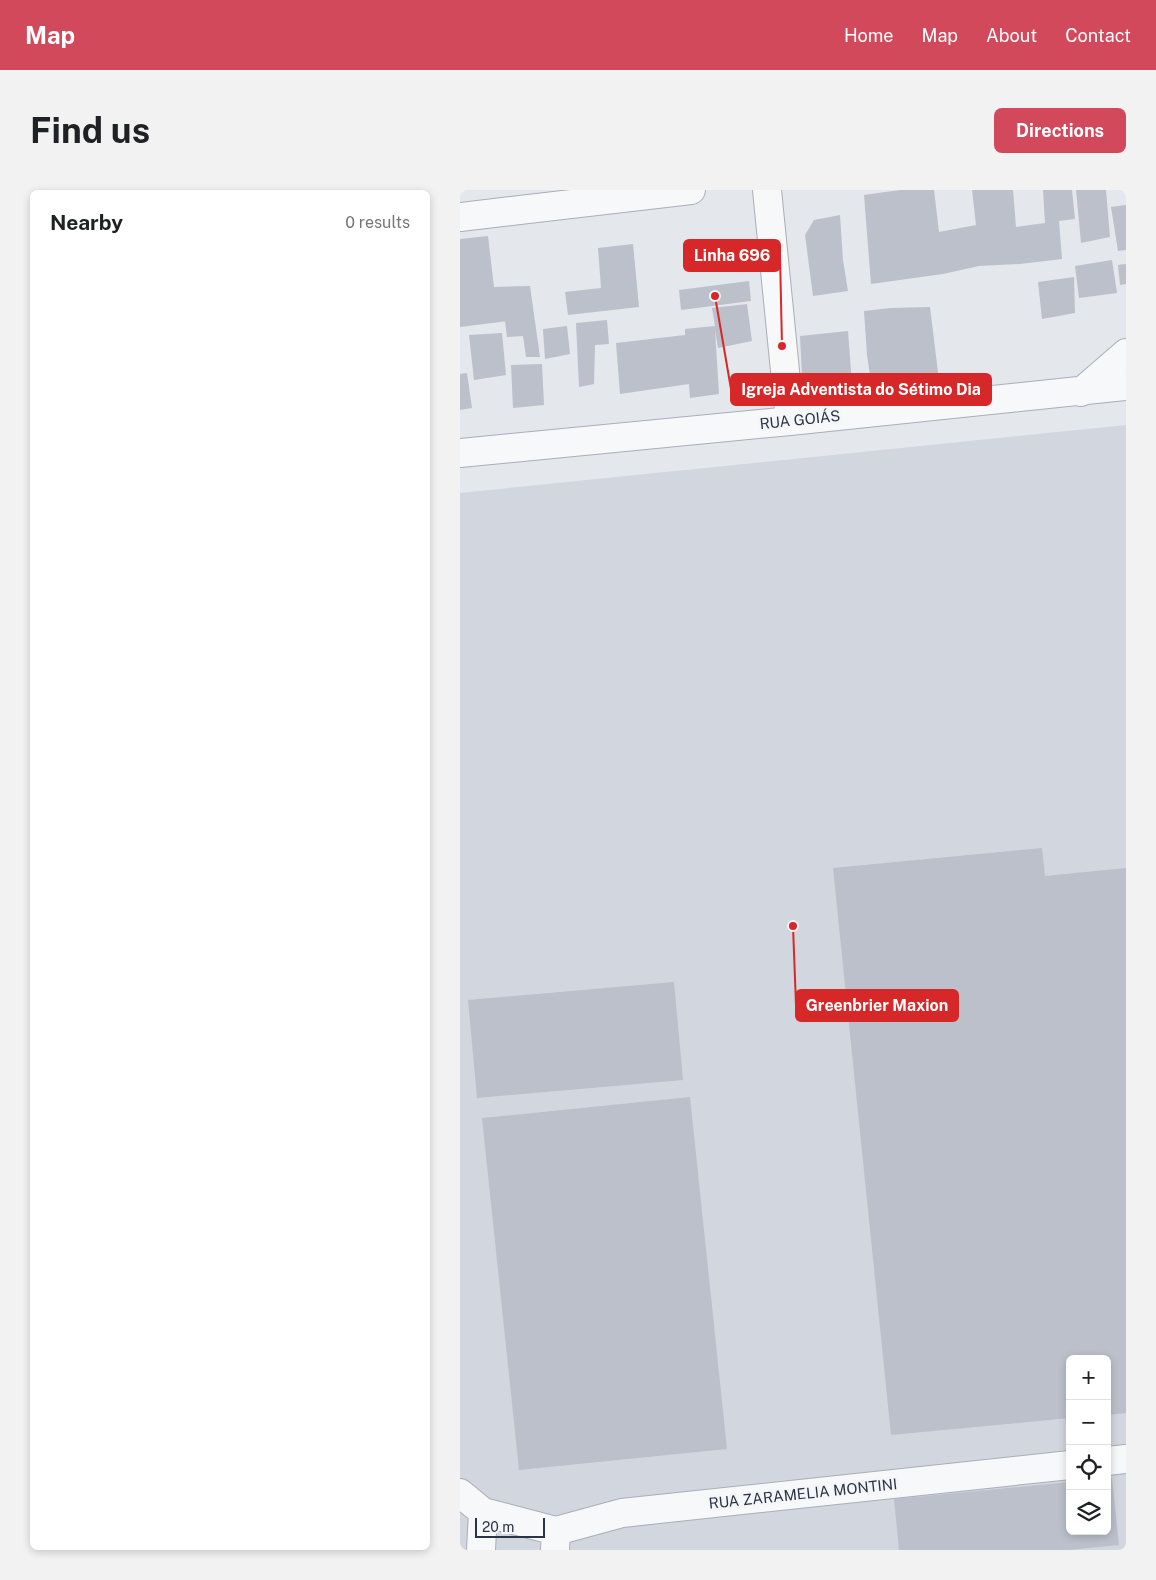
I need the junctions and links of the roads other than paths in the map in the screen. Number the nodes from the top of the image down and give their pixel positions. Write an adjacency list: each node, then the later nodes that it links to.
1 (691, 190): 3 (street)
2 (767, 190): 7 (street)
3 (460, 217)
4 (1126, 353): 6 (street)
5 (1126, 386): 6 (street, RUA GOIÁS)
6 (1081, 392): 7 (street, RUA GOIÁS)
7 (790, 421): 8 (street, RUA GOIÁS)
8 (460, 453)
9 (1126, 1459): 10 (street)
10 (1111, 1461)
11 (1066, 1465): 14 (street, RUA ZARAMELIA MONTINI)
12 (460, 1494): 13 (street)
13 (483, 1512): 14 (street); 15 (street)
14 (556, 1541)
15 (481, 1550)

